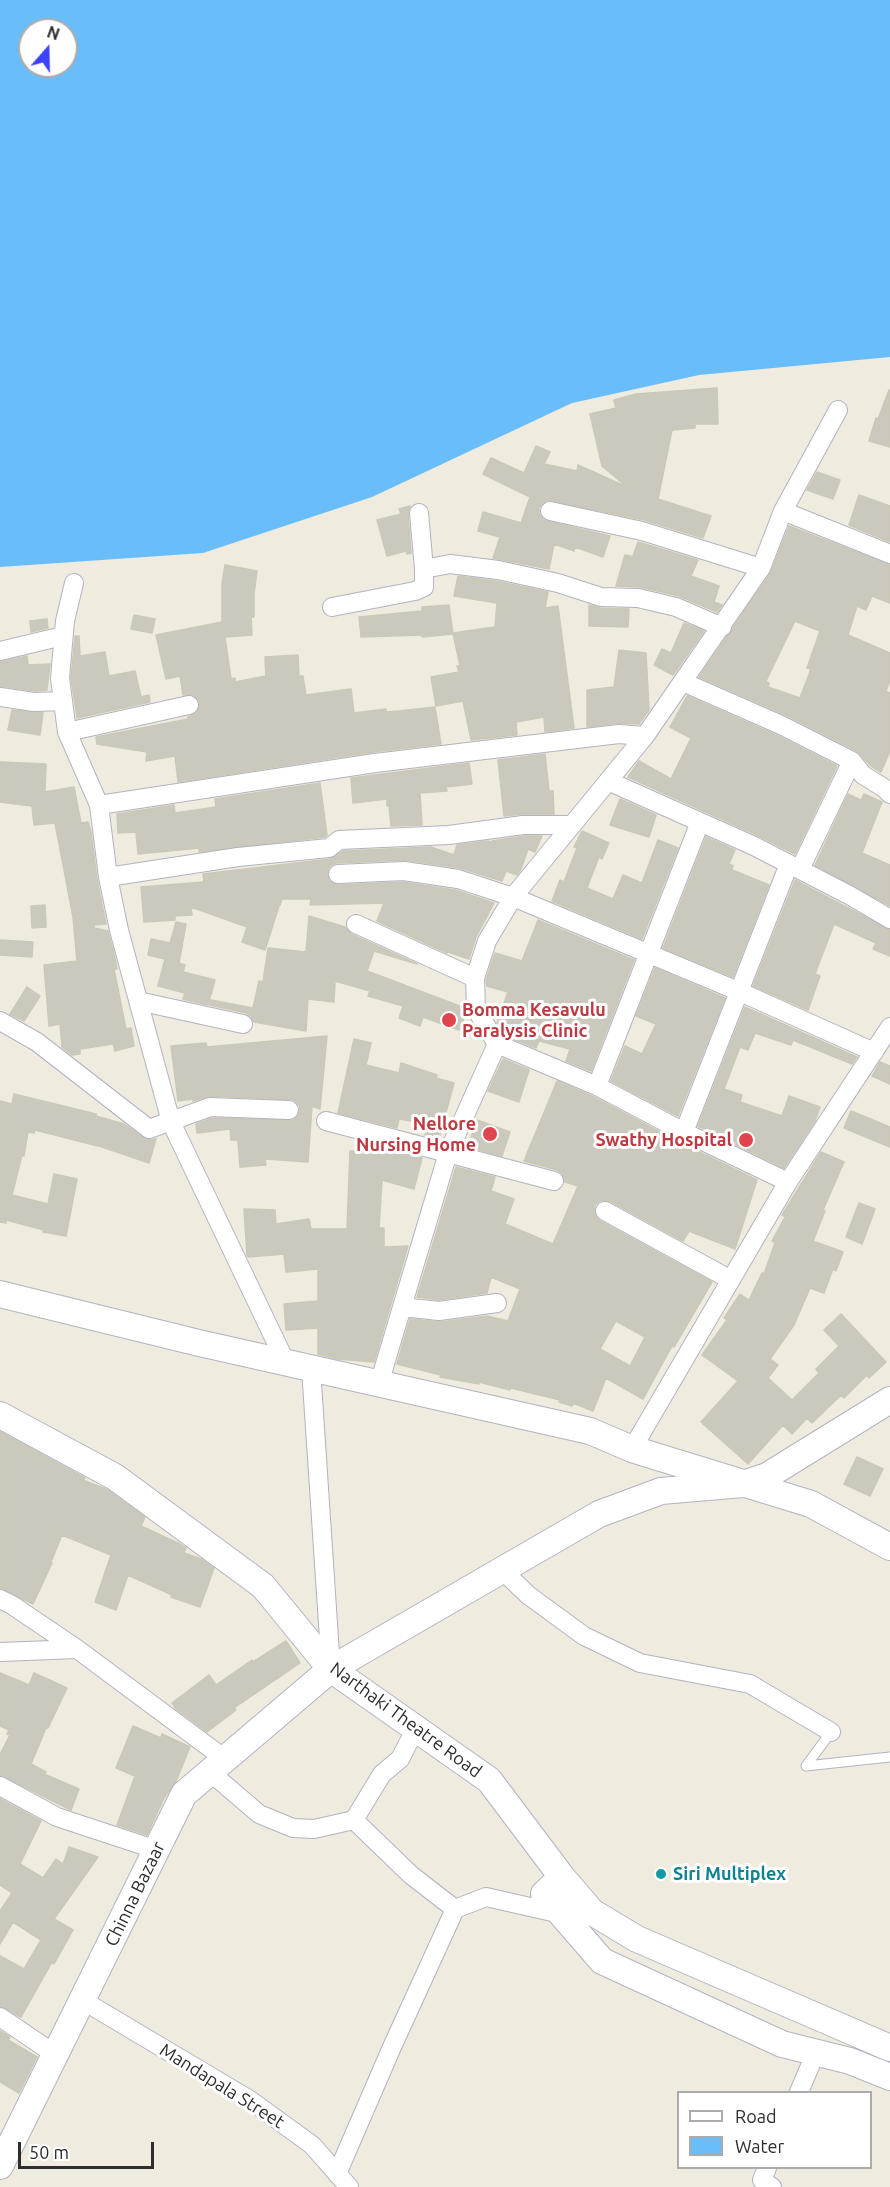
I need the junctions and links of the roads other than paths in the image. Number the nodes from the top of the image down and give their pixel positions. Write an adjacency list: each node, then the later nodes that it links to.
1 (838, 410): 3 (street)
2 (550, 511): 6 (street)
3 (783, 511): 5 (street); 6 (street)
4 (419, 513): 7 (street)
5 (890, 554)
6 (761, 568): 10 (street)
7 (424, 569): 9 (street); 10 (street)
8 (74, 583): 11 (street)
9 (332, 607)
10 (722, 627): 13 (street)
11 (63, 636): 12 (street); 15 (street)
12 (0, 651)
13 (683, 682): 18 (street); 19 (street)
14 (0, 697): 15 (street)
15 (63, 701): 17 (street)
16 (189, 705): 17 (street)
17 (67, 732): 22 (street)
18 (645, 736): 20 (street); 22 (street)
19 (852, 761): 21 (street); 25 (street)
20 (608, 781): 23 (street); 24 (street)
21 (890, 794)
22 (99, 805): 27 (street)
23 (700, 822): 25 (street); 31 (street)
24 (571, 825): 27 (street); 28 (street)
25 (795, 867): 29 (street); 33 (street)
26 (338, 874): 28 (street)
27 (108, 877): 34 (street)
28 (513, 897): 31 (street); 32 (street)
29 (890, 919)
30 (356, 924): 32 (street)
31 (648, 953): 33 (street); 40 (street)
32 (475, 978): 38 (street)
33 (738, 991): 39 (street); 44 (street)
34 (138, 1001): 36 (street); 43 (street)
35 (0, 1021): 43 (street)
36 (243, 1024)
37 (890, 1027): 39 (street)
38 (497, 1044): 40 (street); 45 (street)
39 (874, 1052): 47 (street)
40 (597, 1086): 44 (street)
41 (289, 1110): 43 (street)
42 (326, 1121): 45 (street)
43 (171, 1122): 53 (street)
44 (684, 1132): 47 (street)
45 (448, 1153): 46 (street); 52 (street)
46 (554, 1181)
47 (788, 1182): 49 (street)
48 (605, 1211): 49 (street)
49 (731, 1280): 58 (street)
50 (0, 1294): 53 (street)
51 (496, 1303): 52 (street)
52 (402, 1307): 55 (street)
53 (286, 1363): 54 (street)
54 (311, 1368): 55 (street); 65 (street)
55 (379, 1384): 58 (street)
56 (890, 1400): 59 (street)
57 (0, 1415): 65 (street, Narthaki Theatre Road)
58 (632, 1449): 59 (street)
59 (743, 1484): 60 (street); 61 (street, Chinna Bazaar)
60 (890, 1547)
61 (502, 1570): 65 (street, Chinna Bazaar); 67 (street)
62 (0, 1599): 63 (street)
63 (77, 1649): 64 (street); 69 (street)
64 (0, 1652)
65 (331, 1669): 66 (street, Narthaki Theatre Road); 69 (street, Chinna Bazaar)
66 (416, 1728): 71 (street); 73 (street, Narthaki Theatre Road)
67 (831, 1732): 68 (lane)
68 (890, 1757)
69 (218, 1765): 71 (street); 72 (street, Chinna Bazaar)
70 (0, 1786): 72 (street)
71 (354, 1820): 74 (street)
72 (157, 1850): 76 (street, Chinna Bazaar)
73 (562, 1877): 75 (street); 78 (street, Narthaki Theatre Road)
74 (456, 1909): 75 (street); 85 (street)
75 (561, 1914): 79 (street)
76 (82, 2000): 80 (street, Chinna Bazaar); 85 (street, Mandapala Street)
77 (0, 2018): 80 (street)
78 (890, 2048)
79 (816, 2052): 81 (street); 82 (street)
80 (56, 2055): 83 (street, Chinna Bazaar)
81 (890, 2077)
82 (799, 2091)
83 (0, 2166)
84 (767, 2169): 86 (street)
85 (343, 2180)
86 (772, 2187)

